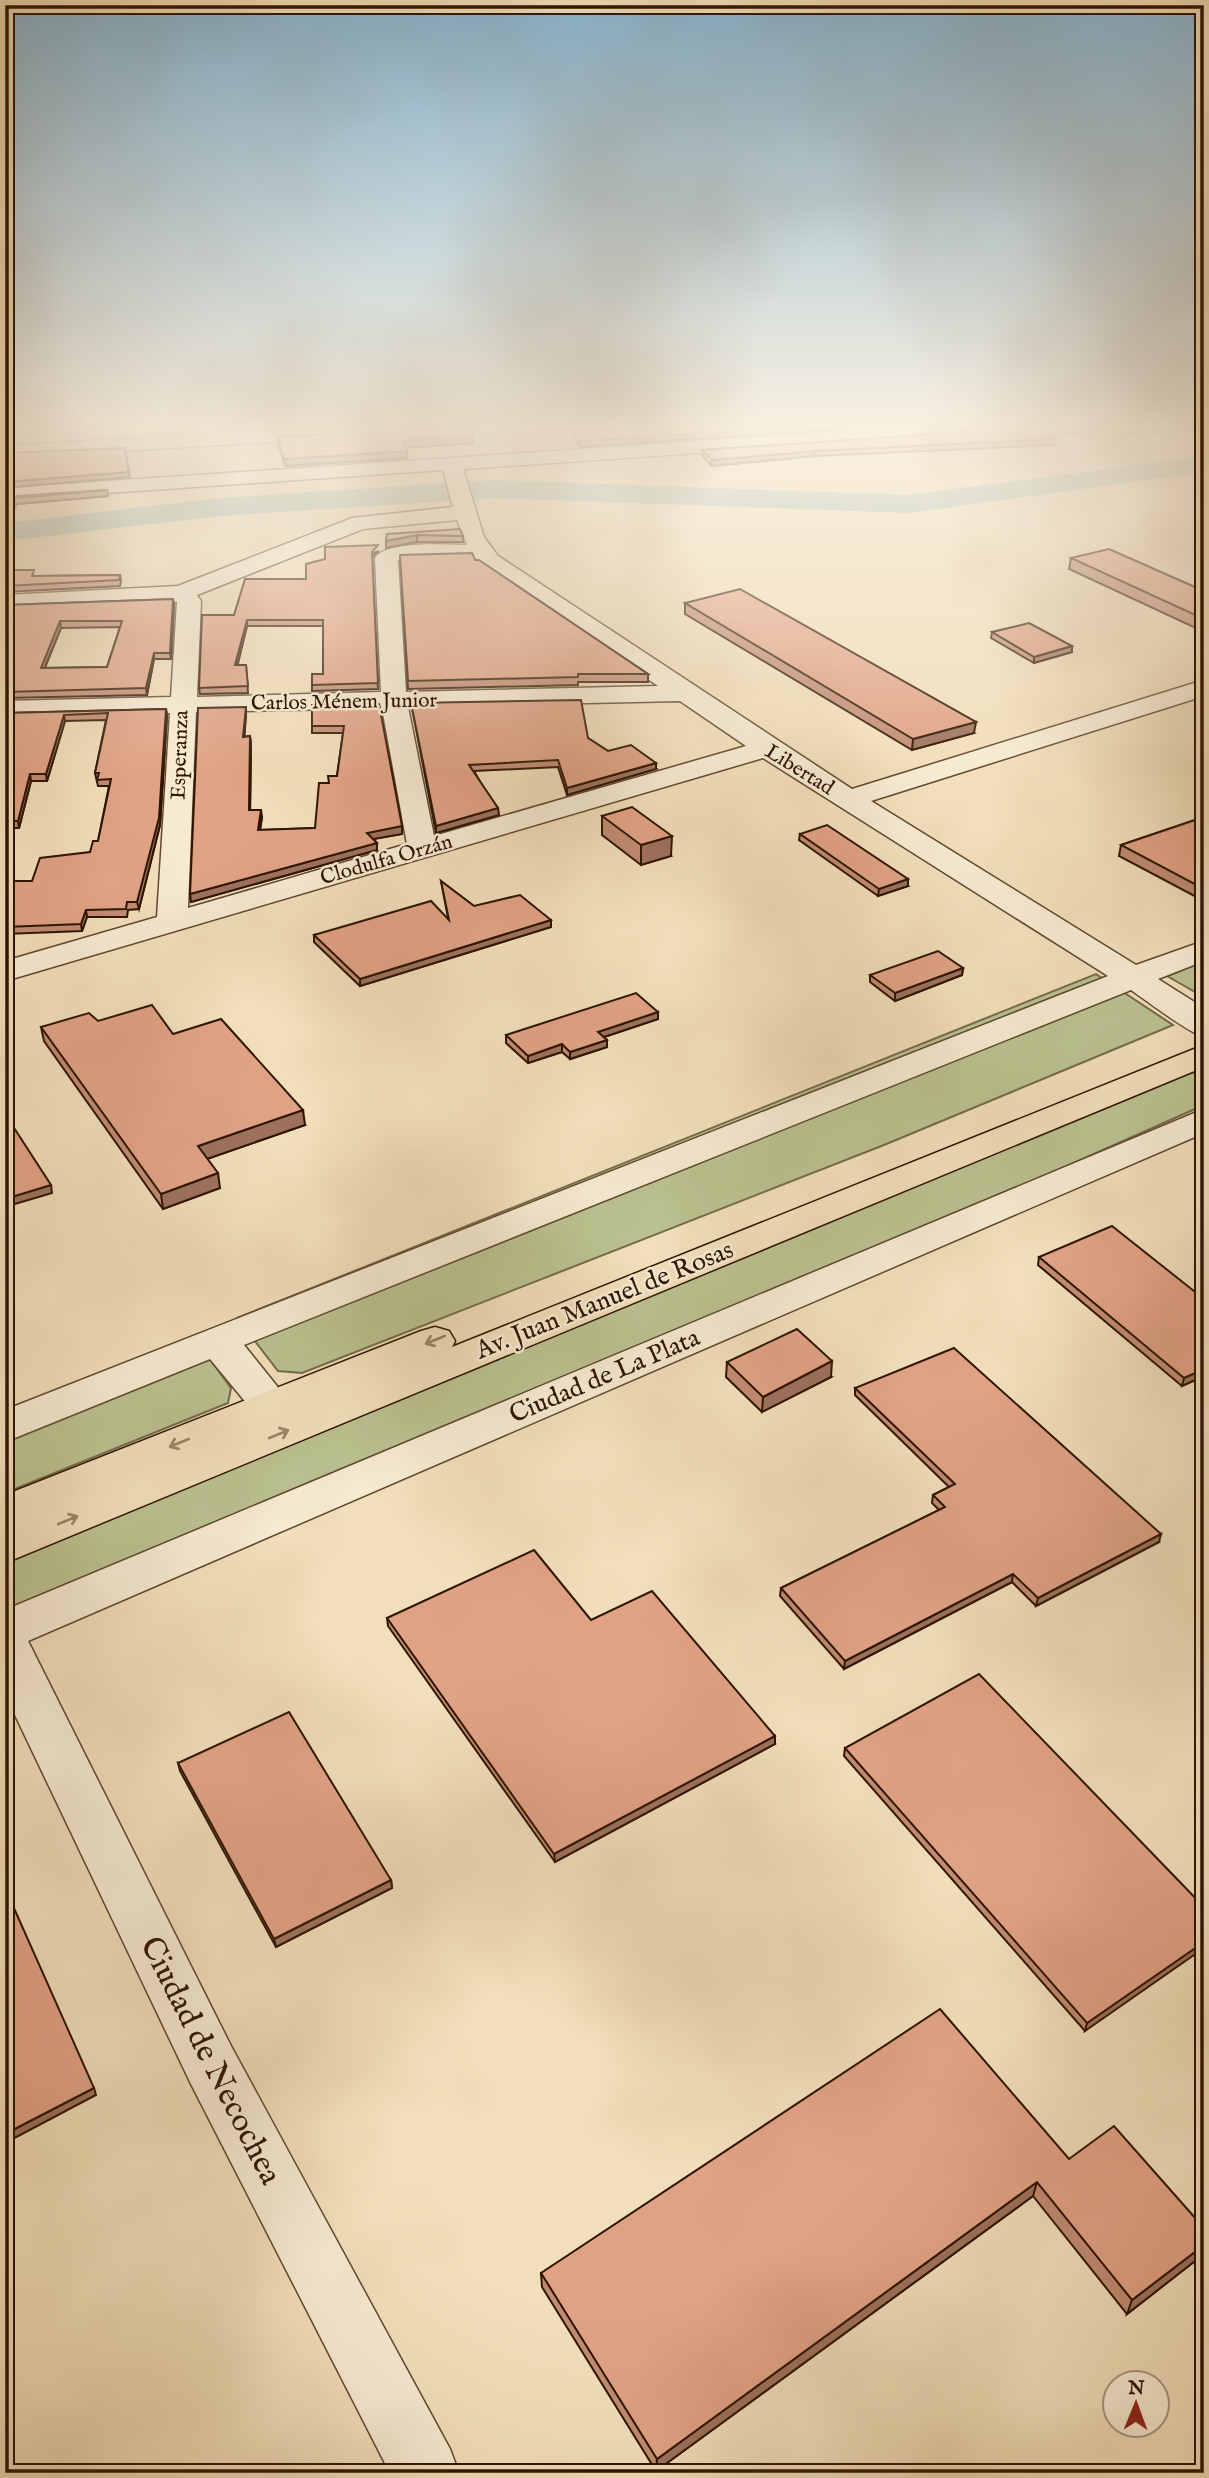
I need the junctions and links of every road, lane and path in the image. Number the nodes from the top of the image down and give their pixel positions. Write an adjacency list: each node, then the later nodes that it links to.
1 (300, 545): 4 (street)
2 (477, 545): 3 (street, Libertad)
3 (481, 551): 7 (street, Libertad); 8 (street)
4 (182, 593): 5 (street); 9 (street, Esperanza)
5 (5, 602)
6 (1204, 688): 12 (street)
7 (682, 693): 8 (street, Carlos Ménem Junior); 11 (street, Libertad)
8 (394, 700): 9 (street, Carlos Ménem Junior); 13 (street)
9 (181, 705): 10 (street, Carlos Ménem Junior); 14 (street, Esperanza)
10 (5, 709)
11 (766, 748): 12 (street, Libertad); 13 (street, Clodulfa Orzán)
12 (848, 799): 19 (street, Libertad)
13 (422, 848): 14 (street, Clodulfa Orzán)
14 (172, 921): 16 (street, Clodulfa Orzán)
15 (5, 946): 16 (street)
16 (86, 947): 18 (street, Clodulfa Orzán)
17 (1204, 950): 19 (street)
18 (5, 971)
19 (1131, 977): 20 (street, Libertad); 24 (street)
20 (1204, 1027)
21 (1204, 1033): 25 (main road, Av. Juan Manuel de Rosas, one-way to 25)
22 (1204, 1055): 28 (main road, Av. Juan Manuel de Rosas, one-way to 22)
23 (1204, 1120): 29 (street, Ciudad de La Plata)
24 (217, 1340): 25 (street); 26 (street)
25 (272, 1406): 27 (main road, Av. Juan Manuel de Rosas, one-way to 27)
26 (5, 1427)
27 (5, 1513)
28 (5, 1546)
29 (5, 1630)
30 (5, 1643): 31 (street, Ciudad de Necochea)
31 (426, 2473)

